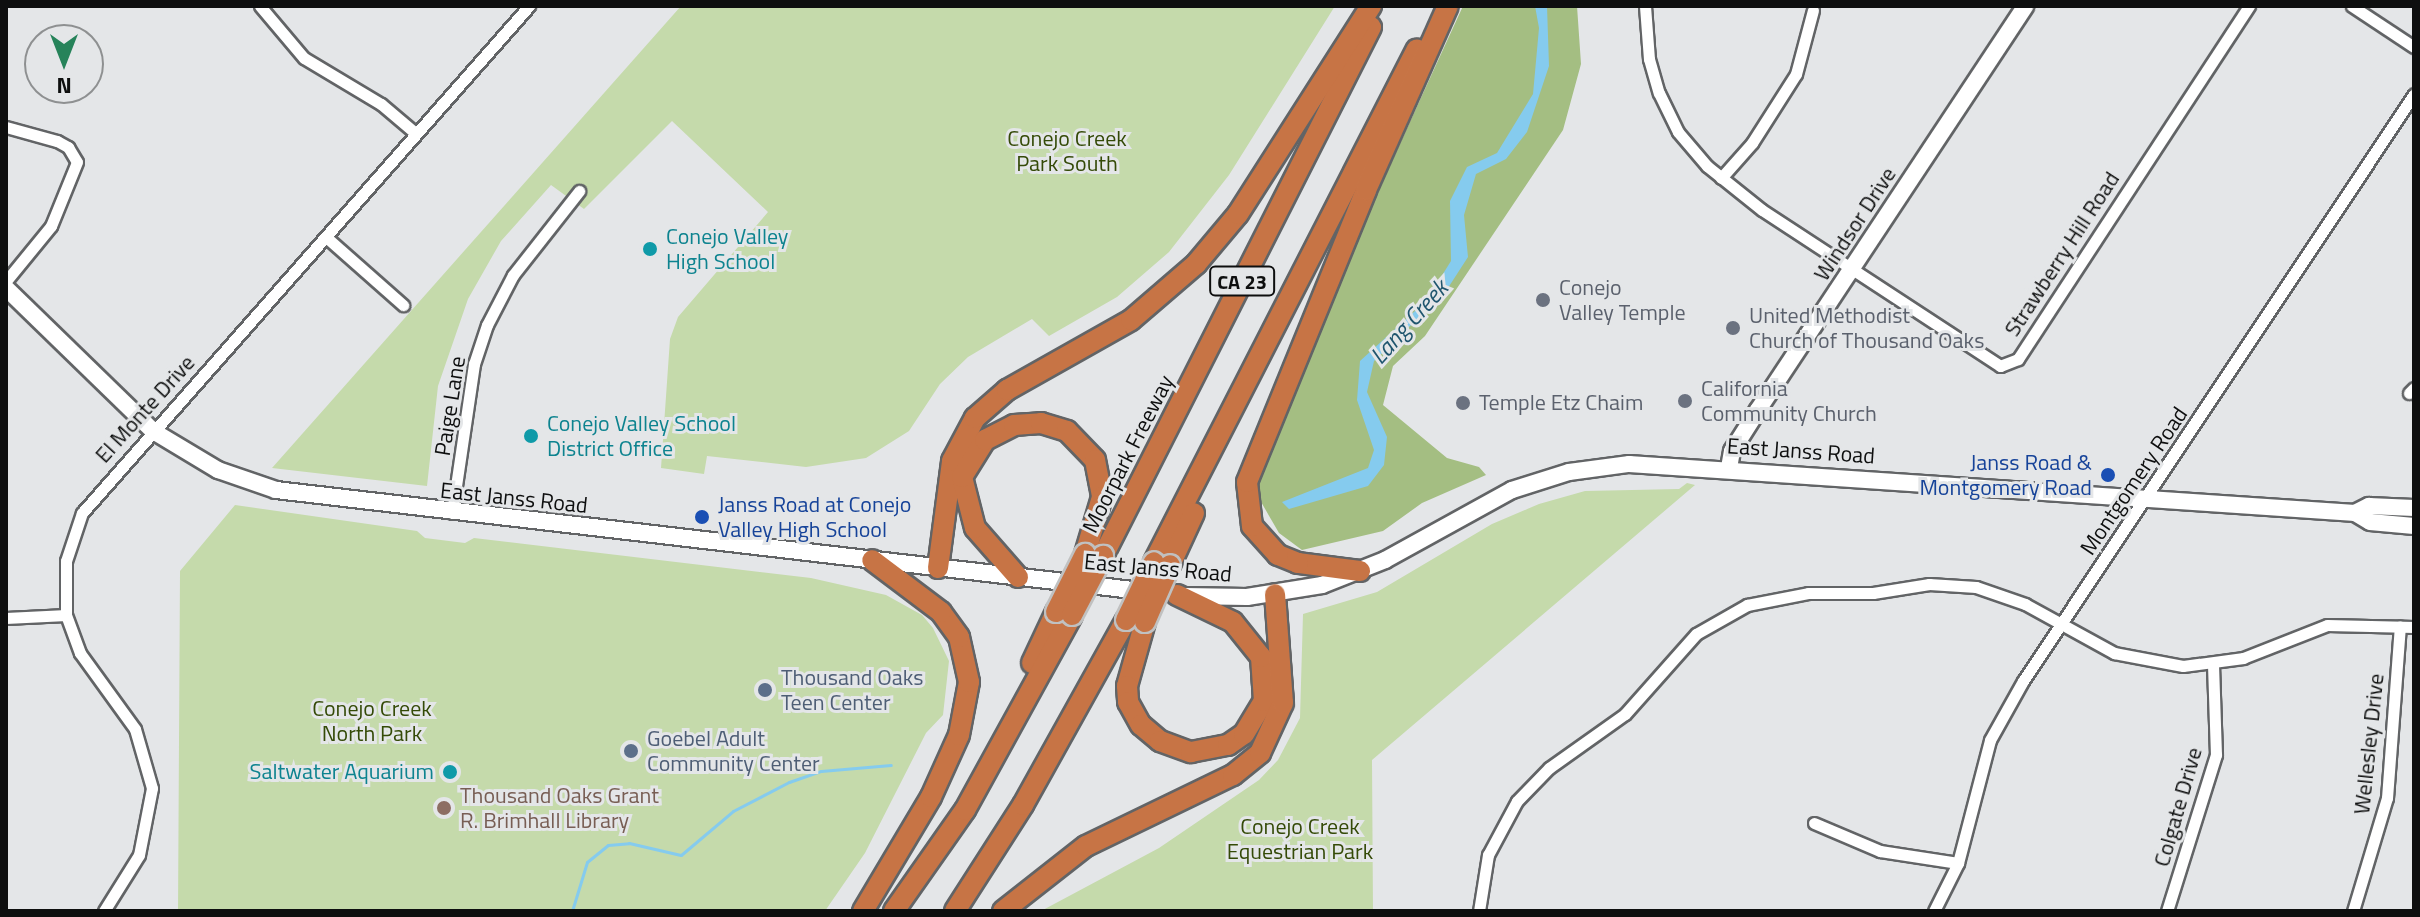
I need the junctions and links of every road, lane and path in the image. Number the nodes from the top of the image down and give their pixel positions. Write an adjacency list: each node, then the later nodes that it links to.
1 (260, 6): 15 (street)
2 (529, 6): 15 (street, El Monte Drive)
3 (1371, 6): 32 (highway)
4 (1382, 6): 30 (highway, Moorpark Freeway / CA 23)
5 (1439, 6): 39 (highway, CA 23, bridge)
6 (1448, 6): 33 (highway)
7 (1645, 6): 16 (street)
8 (2025, 6): 19 (main road, Windsor Drive)
9 (2249, 6): 19 (street, Strawberry Hill Road)
10 (2352, 6): 12 (street)
11 (1813, 10): 16 (street)
12 (2414, 47)
13 (2414, 94): 25 (street, Montgomery Road)
14 (6, 127): 20 (street)
15 (414, 132): 18 (street, El Monte Drive)
16 (1721, 178): 19 (street)
17 (579, 191): 27 (street, Paige Lane)
18 (326, 237): 22 (street); 23 (street, El Monte Drive)
19 (1852, 267): 24 (main road, Windsor Drive)
20 (6, 281)
21 (6, 288): 23 (main road, East Janss Road)
22 (403, 305)
23 (153, 431): 27 (main road, East Janss Road); 37 (street, El Monte Drive)
24 (1729, 468): 25 (main road, East Janss Road); 33 (main road, East Janss Road)
25 (2145, 498): 28 (main road, East Janss Road); 40 (street, Montgomery Road)
26 (2414, 508): 28 (main road, East Janss Road)
27 (452, 513): 31 (main road, East Janss Road)
28 (2355, 513): 29 (main road, East Janss Road)
29 (2414, 526)
30 (1094, 555): 34 (highway); 48 (highway, Moorpark Freeway / CA 23, bridge)
31 (872, 560): 32 (main road, East Janss Road); 47 (highway)
32 (938, 568): 34 (main road, East Janss Road)
33 (1360, 571): 35 (main road, East Janss Road)
34 (1018, 577): 36 (main road, East Janss Road)
35 (1275, 594): 36 (main road, East Janss Road); 50 (highway)
36 (1177, 595): 39 (highway)
37 (66, 615): 38 (street); 46 (street, El Monte Drive)
38 (6, 618)
39 (1136, 621): 49 (highway, CA 23)
40 (2061, 625): 43 (street); 45 (street, Montgomery Road); 51 (street)
41 (2400, 626): 42 (street); 43 (street); 54 (street, Wellesley Drive)
42 (2414, 627)
43 (2213, 666): 53 (street, Colgate Drive)
44 (1814, 823): 45 (street)
45 (1958, 863): 52 (street, Montgomery Road)
46 (104, 911)
47 (863, 911)
48 (894, 911)
49 (955, 911)
50 (1003, 911)
51 (1479, 911)
52 (1934, 911)
53 (2167, 911)
54 (2353, 911)

